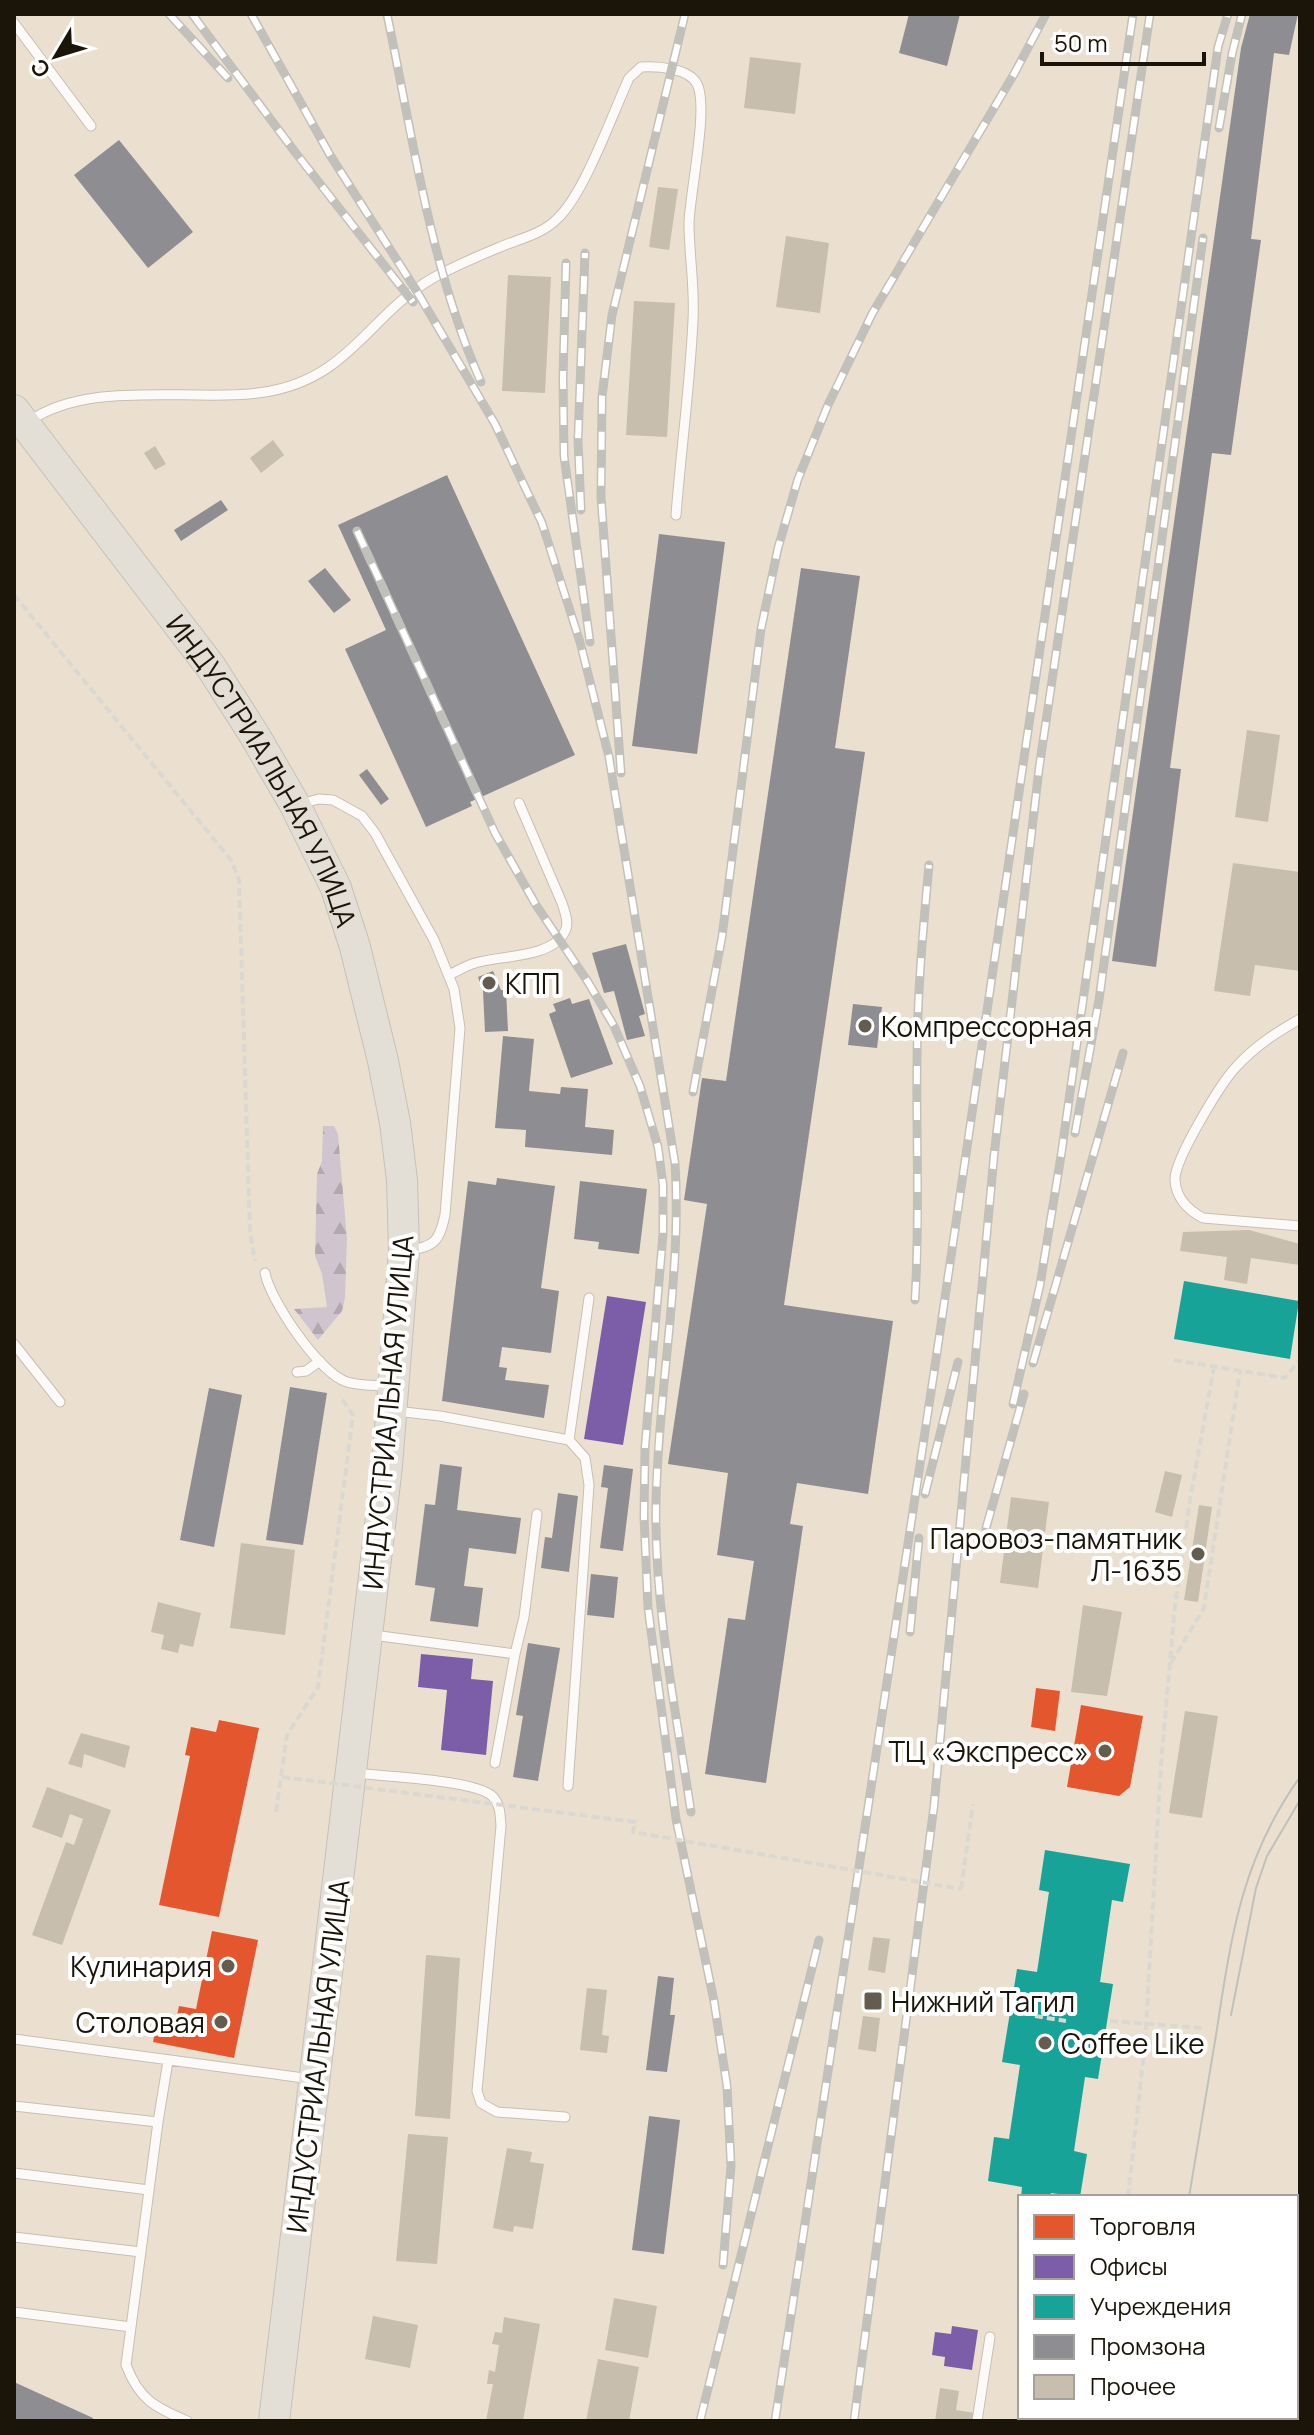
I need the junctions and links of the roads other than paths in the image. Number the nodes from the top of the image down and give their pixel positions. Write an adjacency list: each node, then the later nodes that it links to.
1 (14, 23): 2 (lane)
2 (91, 126)
3 (20, 417): 4 (lane); 6 (main road, ИНДУСТРИАЛЬНАЯ УЛИЦА)
4 (676, 515)
5 (519, 803): 7 (lane)
6 (295, 805): 7 (lane); 10 (main road, ИНДУСТРИАЛЬНАЯ УЛИЦА)
7 (449, 975): 10 (lane)
8 (1300, 1019): 9 (lane)
9 (1300, 1226)
10 (404, 1251): 16 (main road, ИНДУСТРИАЛЬНАЯ УЛИЦА)
11 (261, 1271): 14 (lane)
12 (589, 1298): 18 (lane)
13 (14, 1344): 17 (lane)
14 (319, 1363): 15 (lane); 16 (lane)
15 (297, 1372)
16 (393, 1399): 18 (lane); 20 (main road, ИНДУСТРИАЛЬНАЯ УЛИЦА)
17 (60, 1402)
18 (569, 1440): 24 (lane)
19 (537, 1514): 21 (lane)
20 (366, 1634): 21 (lane); 23 (main road, ИНДУСТРИАЛЬНАЯ УЛИЦА)
21 (515, 1654): 22 (lane)
22 (495, 1763)
23 (351, 1772): 27 (main road, ИНДУСТРИАЛЬНАЯ УЛИЦА); 29 (lane)
24 (568, 1786)
25 (14, 2039): 26 (lane)
26 (168, 2061): 27 (lane); 30 (lane)
27 (314, 2079): 39 (main road, ИНДУСТРИАЛЬНАЯ УЛИЦА)
28 (14, 2106): 30 (lane)
29 (565, 2117)
30 (158, 2122): 32 (lane)
31 (14, 2173): 32 (lane)
32 (149, 2190): 34 (lane)
33 (14, 2237): 34 (lane)
34 (141, 2252): 36 (lane)
35 (14, 2312): 36 (lane)
36 (131, 2327): 38 (lane)
37 (990, 2337): 40 (lane)
38 (187, 2421)
39 (274, 2421)
40 (977, 2421)

